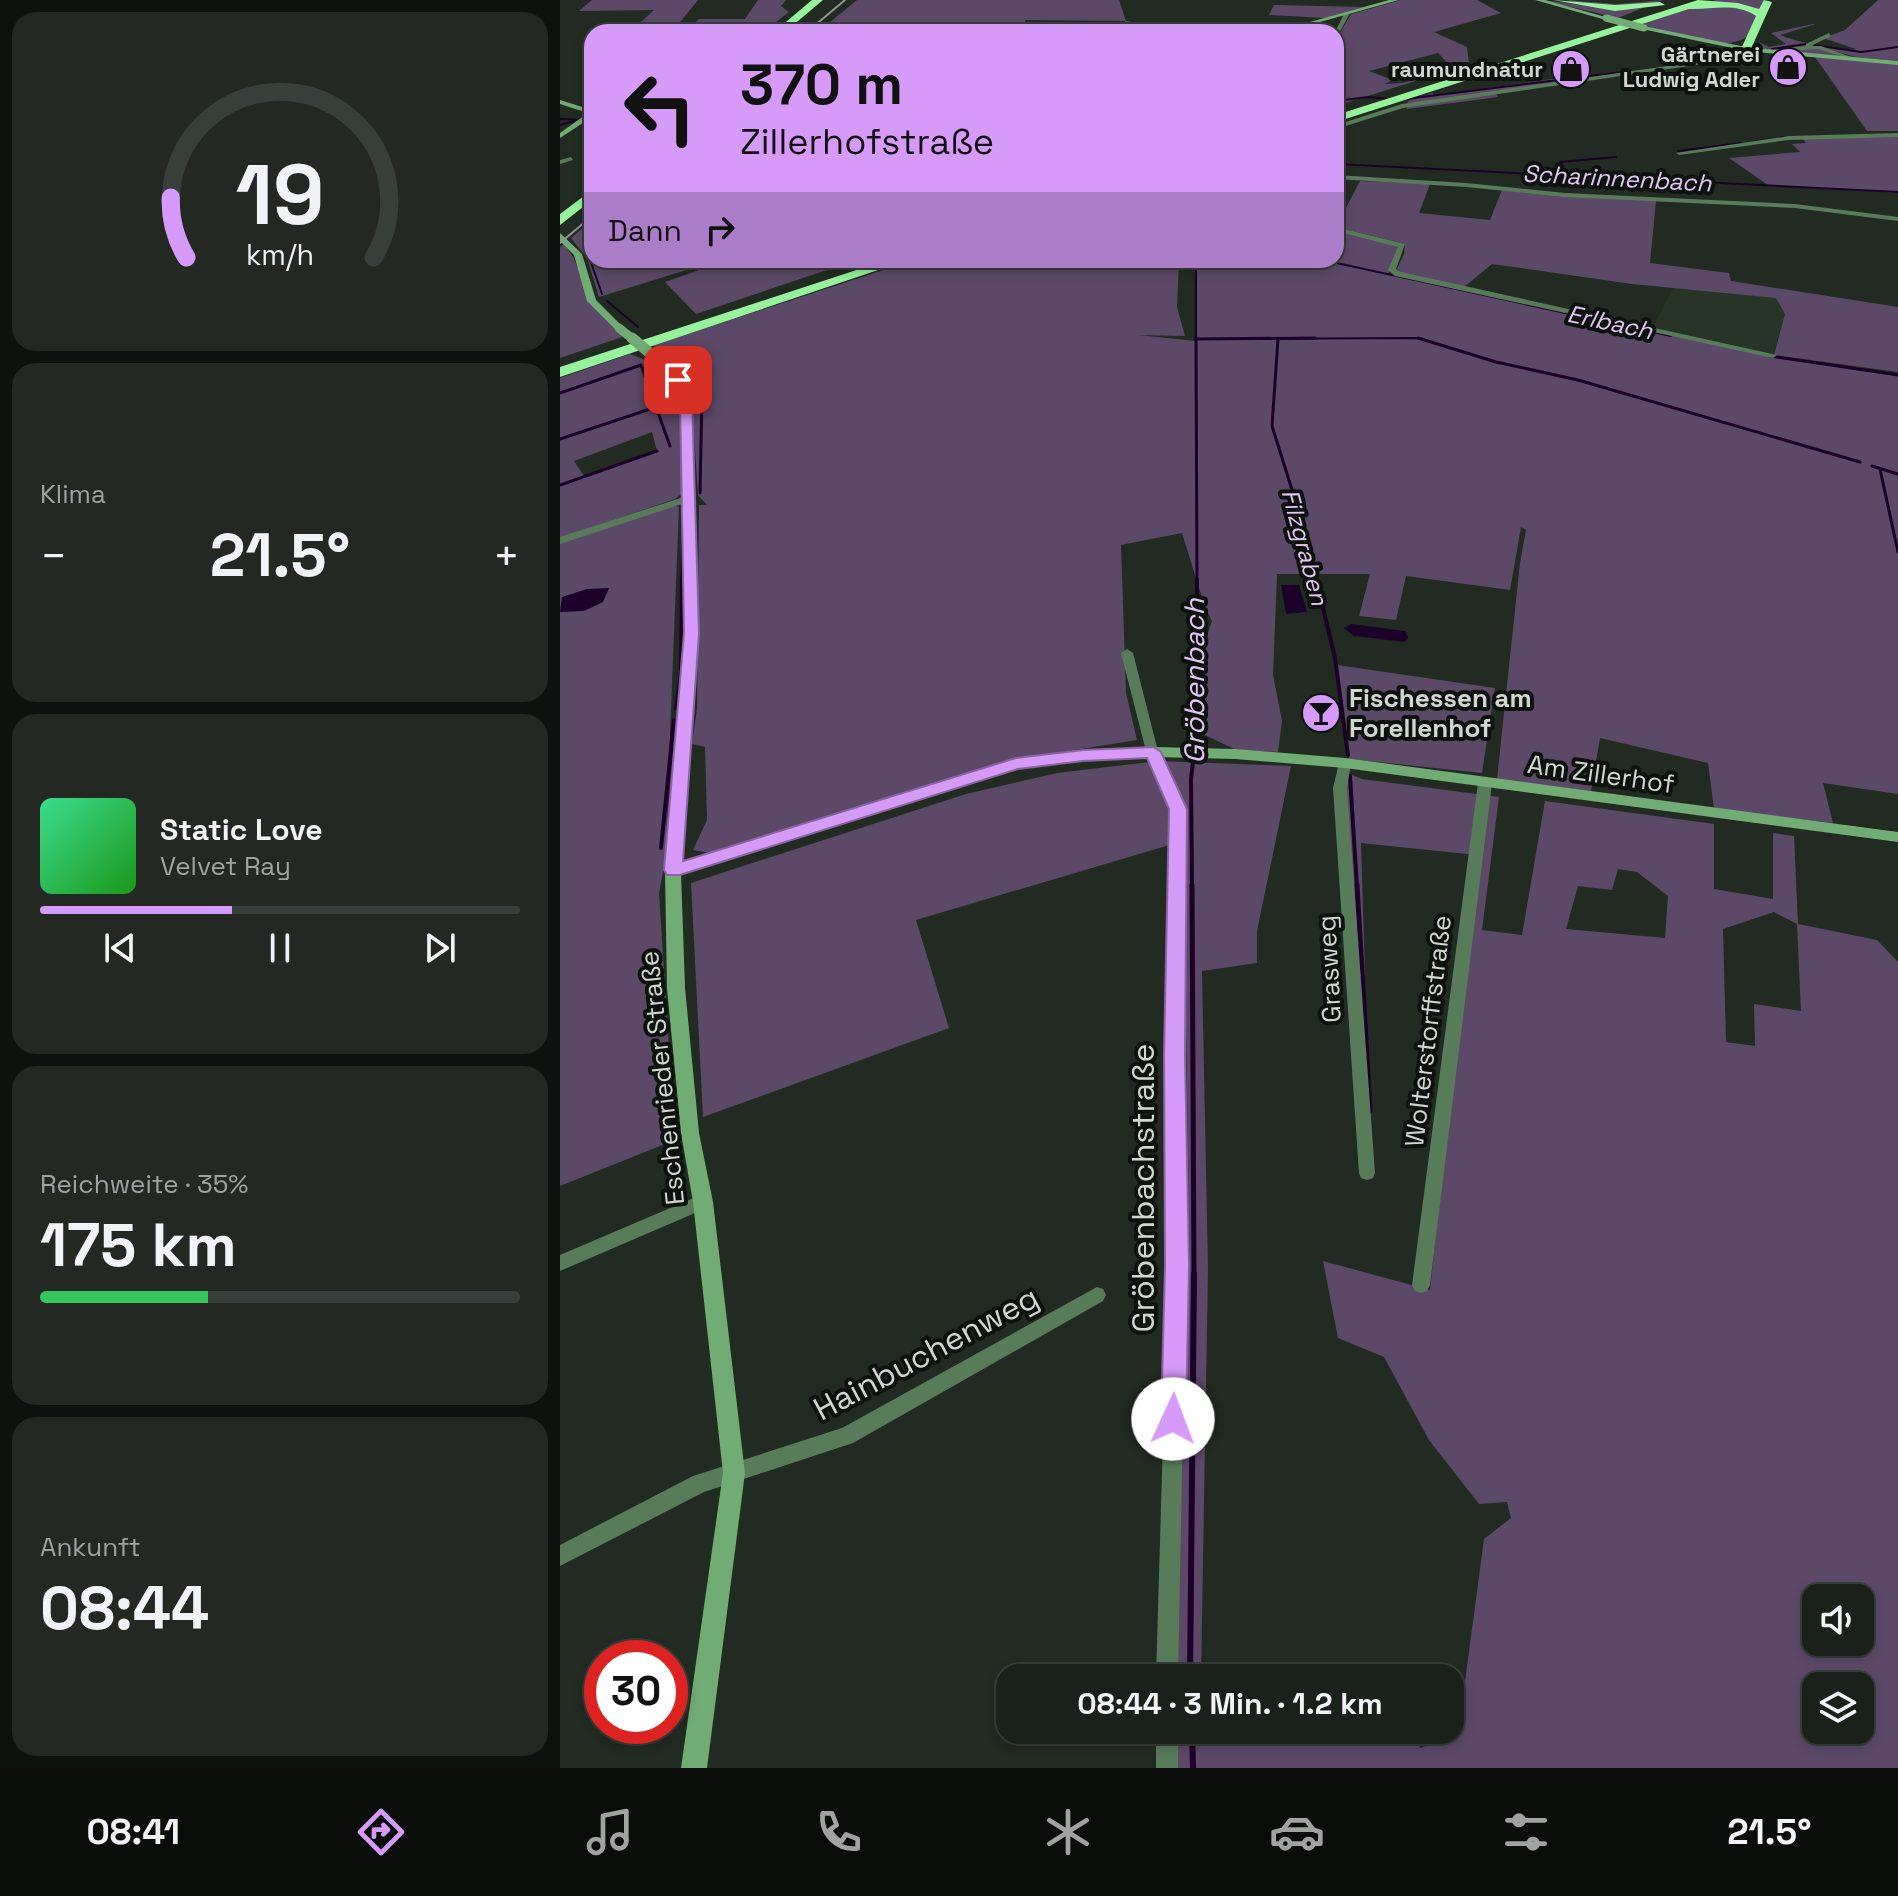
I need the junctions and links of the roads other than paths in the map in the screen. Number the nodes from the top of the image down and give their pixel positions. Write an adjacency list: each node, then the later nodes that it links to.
1 (818, 0): 14 (highway)
2 (829, 0): 15 (highway)
3 (1396, 0): 10 (street)
4 (1538, 0): 21 (street, bridge)
5 (1558, 0): 9 (highway)
6 (1707, 0): 8 (highway)
7 (1767, 0): 11 (highway)
8 (1681, 4): 9 (highway); 11 (highway); 12 (highway); 26 (highway)
9 (1615, 8): 12 (highway)
10 (1347, 13): 17 (street); 18 (street)
11 (1762, 16): 20 (highway)
12 (1623, 20): 26 (highway)
13 (1127, 22): 16 (street)
14 (789, 24)
15 (799, 24)
16 (1137, 24)
17 (1306, 24)
18 (1344, 24)
19 (1829, 35): 22 (street)
20 (1748, 44): 21 (highway); 23 (street); 32 (street)
21 (1729, 46)
22 (1807, 46): 23 (street); 24 (street)
23 (1765, 51): 24 (street)
24 (1852, 59): 25 (street)
25 (1898, 63)
26 (1388, 99): 28 (highway); 30 (highway)
27 (560, 102): 29 (street)
28 (1344, 110)
29 (584, 114)
30 (1344, 116)
31 (584, 119): 34 (street)
32 (1344, 124)
33 (1898, 135): 35 (street)
34 (560, 136)
35 (1679, 153)
36 (571, 159): 37 (street)
37 (560, 162)
38 (1344, 177): 42 (street)
39 (584, 190): 41 (highway)
40 (584, 201): 43 (highway)
41 (560, 209)
42 (1898, 219)
43 (560, 221)
44 (1344, 231): 48 (street)
45 (560, 236): 51 (street, Eschenrieder Straße, bridge)
46 (853, 268): 49 (highway)
47 (877, 268): 50 (highway)
48 (1773, 355)
49 (560, 364)
50 (560, 372)
51 (690, 498): 52 (street); 58 (street, Eschenrieder Straße)
52 (560, 541)
53 (1127, 653): 54 (street, Gröbenbachstraße)
54 (1153, 752): 55 (street, Am Zillerhof); 58 (street, Am Zillerhof); 66 (street, Gröbenbachstraße)
55 (1345, 763): 56 (street, Am Zillerhof); 59 (street, Grasweg)
56 (1485, 783): 57 (street, Am Zillerhof); 62 (street, Wolterstorffstraße)
57 (1898, 837)
58 (673, 870): 60 (street, Eschenrieder Straße)
59 (1367, 1173)
60 (703, 1202): 61 (street); 64 (street, Eschenrieder Straße)
61 (560, 1263)
62 (1421, 1285)
63 (1097, 1295): 64 (street, Hainbuchenweg)
64 (734, 1473): 65 (street, Hainbuchenweg); 68 (street, Eschenrieder Straße)
65 (560, 1556)
66 (1167, 1664)
67 (1167, 1744): 69 (street)
68 (694, 1768)
69 (1167, 1768)

